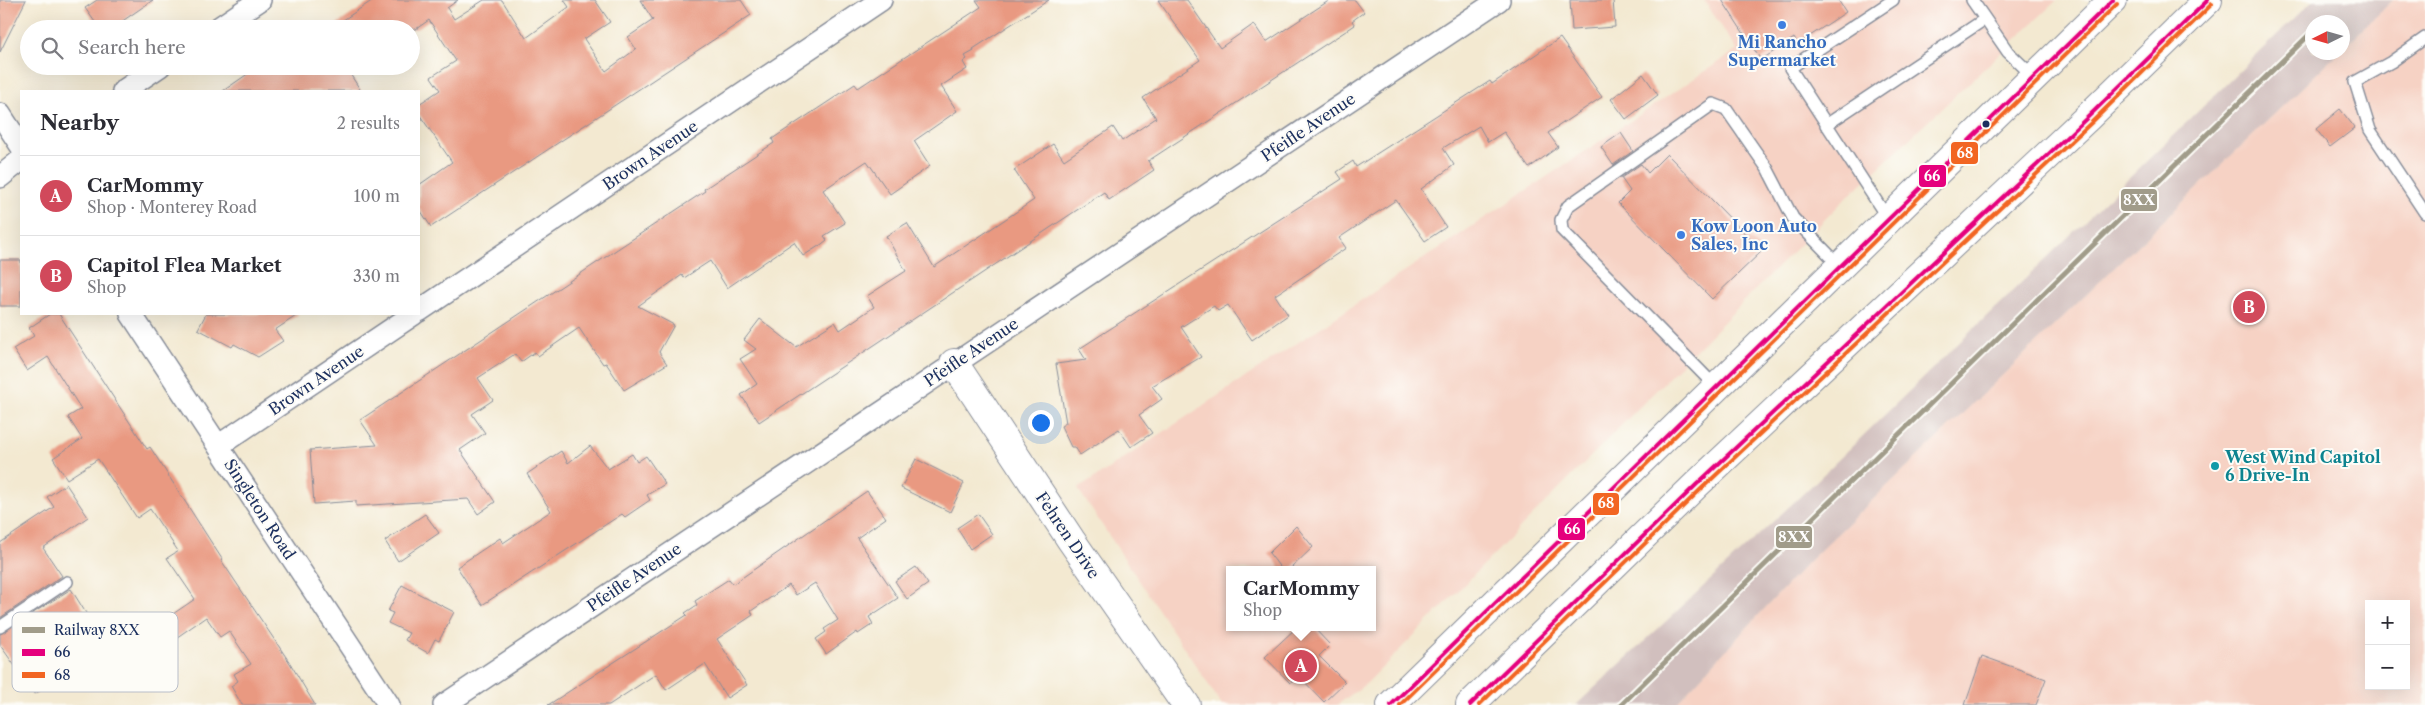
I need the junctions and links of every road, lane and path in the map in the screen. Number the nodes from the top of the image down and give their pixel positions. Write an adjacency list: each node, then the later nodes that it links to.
1 (260, 0): 10 (street)
2 (881, 0): 23 (street, Brown Avenue)
3 (1499, 0): 26 (street, Pfeifle Avenue)
4 (1893, 0): 16 (lane)
5 (1987, 0): 8 (lane)
6 (2113, 0): 13 (main road)
7 (2208, 0): 37 (main road)
8 (1975, 3): 9 (lane)
9 (1985, 19): 13 (lane); 16 (lane)
10 (230, 20)
11 (2425, 38): 20 (lane)
12 (147, 75): 14 (street)
13 (2034, 77): 21 (main road)
14 (124, 90)
15 (0, 114): 17 (street)
16 (1826, 125): 21 (lane)
17 (20, 144)
18 (20, 161): 19 (street)
19 (0, 177)
20 (2425, 213)
21 (1888, 219): 22 (main road)
22 (1840, 266): 27 (main road); 27 (lane)
23 (420, 310)
24 (132, 315): 28 (street, Singleton Road)
25 (413, 315): 28 (street, Brown Avenue)
26 (954, 363): 34 (street, Pfeifle Avenue); 35 (main road, Fehren Drive)
27 (1717, 388): 36 (main road)
28 (218, 446): 33 (street, Singleton Road)
29 (67, 582): 30 (lane)
30 (22, 612)
31 (12, 619): 32 (lane)
32 (0, 627)
33 (389, 705)
34 (444, 705)
35 (1186, 705)
36 (1391, 705)
37 (1470, 705)

